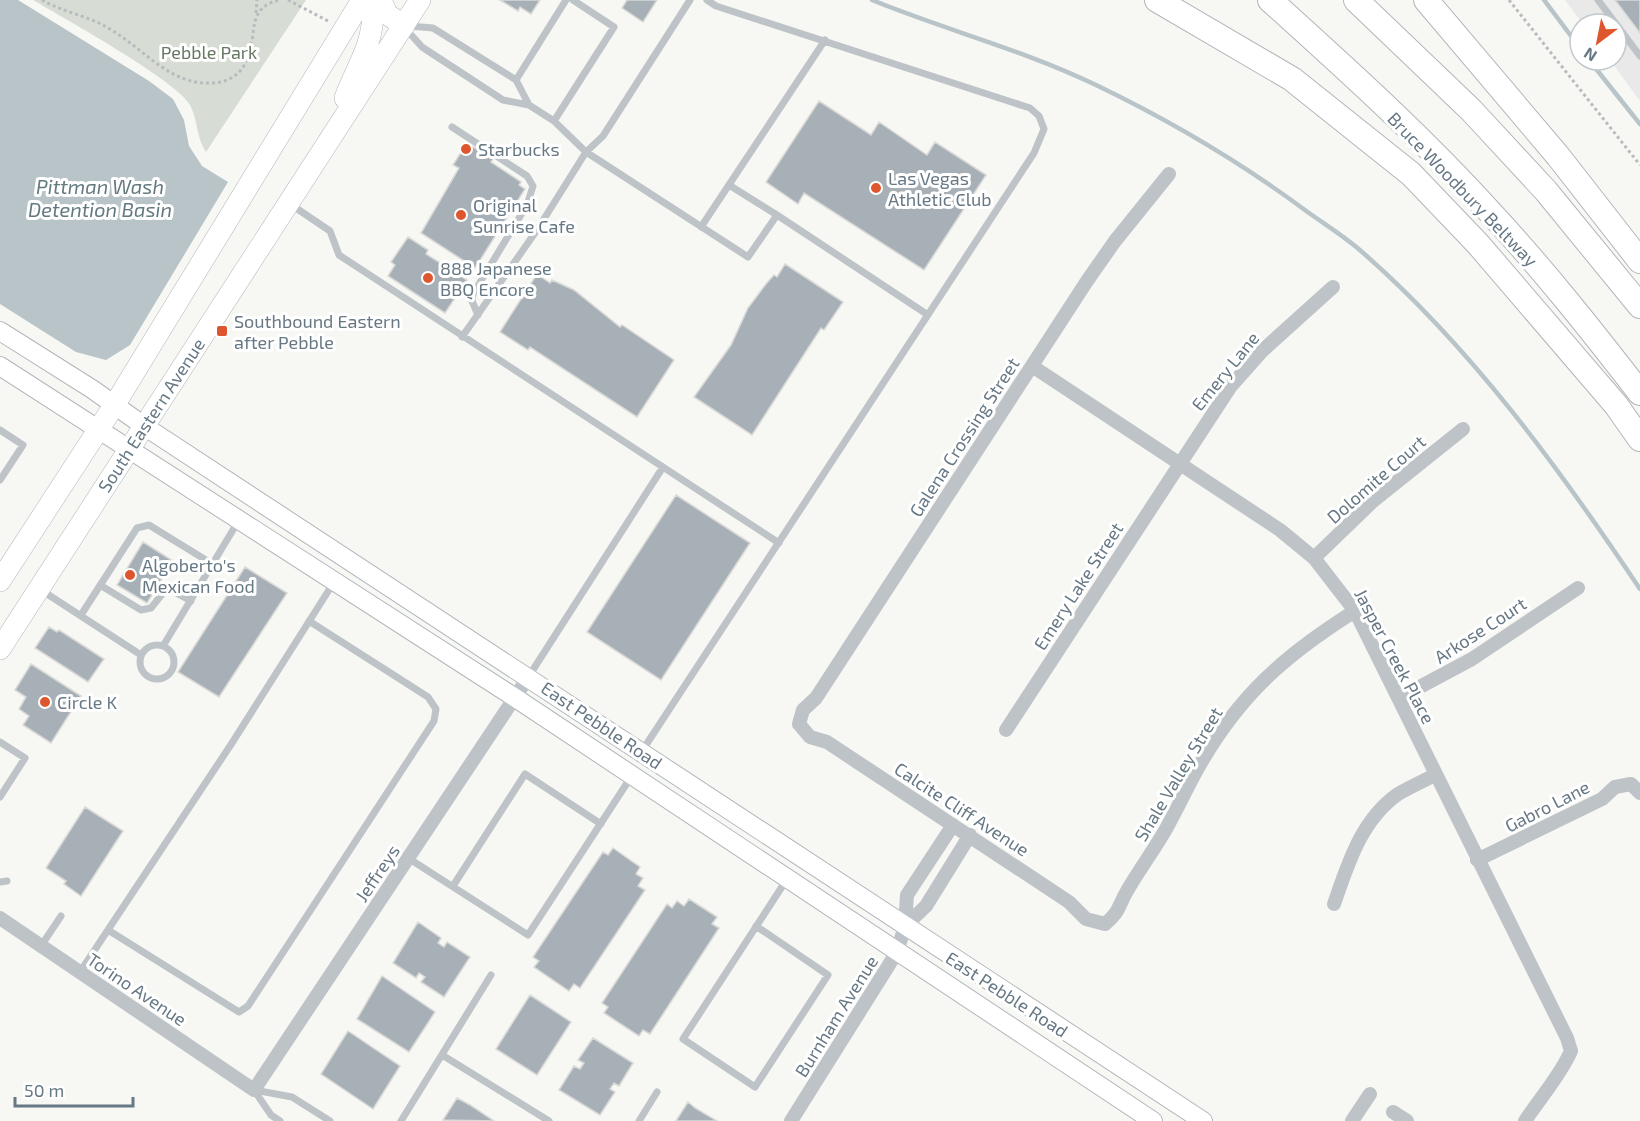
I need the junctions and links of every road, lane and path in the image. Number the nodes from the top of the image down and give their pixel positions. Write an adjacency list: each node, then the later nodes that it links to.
1 (42, 0): 18 (path)
2 (257, 0): 18 (path)
3 (279, 0): 18 (path)
4 (288, 0): 19 (path)
5 (361, 0): 27 (main road); 45 (main road, South Eastern Avenue)
6 (381, 0): 20 (main road)
7 (420, 0): 20 (main road, South Eastern Avenue)
8 (566, 0): 23 (lane)
9 (573, 0): 25 (lane)
10 (690, 0): 28 (lane)
11 (707, 0): 21 (lane)
12 (1157, 0): 50 (highway)
13 (1270, 0): 44 (highway, Bruce Woodbury Beltway)
14 (1356, 0): 37 (highway)
15 (1426, 0): 35 (highway)
16 (1509, 0): 29 (path)
17 (1598, 0): 22 (lane)
18 (256, 14)
19 (334, 15)
20 (404, 26): 23 (lane); 24 (lane); 27 (main road, South Eastern Avenue)
21 (825, 40): 31 (lane); 39 (lane)
22 (1640, 56)
23 (516, 80): 24 (lane)
24 (529, 105): 25 (lane)
25 (554, 121): 28 (lane)
26 (452, 126): 38 (lane)
27 (328, 142): 32 (main road, South Eastern Avenue)
28 (586, 152): 34 (lane); 38 (lane)
29 (1640, 165)
30 (1169, 174): 43 (street, Galena Crossing Street)
31 (729, 185): 33 (lane); 34 (lane)
32 (288, 203): 41 (lane); 46 (main road, South Eastern Avenue)
33 (777, 215): 34 (lane); 39 (lane)
34 (701, 227)
35 (1640, 261)
36 (1333, 287): 52 (street, Emery Lane)
37 (1640, 306)
38 (478, 315): 41 (lane)
39 (928, 315): 56 (lane)
40 (0, 331): 45 (main road, East Pebble Road)
41 (462, 337): 53 (lane)
42 (0, 366): 47 (main road, East Pebble Road)
43 (1032, 366): 52 (street, Jasper Creek Place); 74 (street, Galena Crossing Street)
44 (1640, 393)
45 (115, 404): 46 (main road, East Pebble Road); 47 (main road, South Eastern Avenue)
46 (144, 426): 51 (main road, South Eastern Avenue); 71 (main road, East Pebble Road)
47 (99, 428): 51 (main road, East Pebble Road); 59 (main road, South Eastern Avenue)
48 (1463, 429): 57 (street, Dolomite Court)
49 (0, 430): 54 (lane)
50 (1640, 439)
51 (130, 448): 55 (main road, East Pebble Road); 63 (main road, South Eastern Avenue)
52 (1180, 462): 57 (street, Jasper Creek Place); 75 (street, Emery Lake Street)
53 (663, 467): 56 (lane); 71 (lane)
54 (0, 480)
55 (240, 519): 58 (lane); 60 (main road, East Pebble Road)
56 (779, 543): 77 (lane)
57 (1314, 558): 65 (street, Jasper Creek Place)
58 (214, 566): 61 (lane); 64 (lane)
59 (0, 581)
60 (334, 581): 67 (lane); 72 (main road, East Pebble Road)
61 (100, 585): 64 (lane); 66 (lane)
62 (1578, 588): 73 (street, Arkose Court)
63 (39, 589): 66 (lane); 69 (main road, South Eastern Avenue)
64 (191, 601): 68 (lane)
65 (1354, 611): 73 (street, Jasper Creek Place); 92 (street, Shale Valley Street)
66 (81, 615): 70 (lane)
67 (309, 621): 95 (lane); 95 (lane)
68 (163, 646): 70 (lane); 70 (lane)
69 (0, 649)
70 (141, 655)
71 (529, 676): 72 (street, Jeffreys); 77 (main road, East Pebble Road)
72 (514, 697): 79 (main road, East Pebble Road); 85 (street, Jeffreys)
73 (1399, 698): 78 (street, Jasper Creek Place)
74 (799, 724): 83 (street, Calcite Cliff Avenue)
75 (1006, 730)
76 (0, 742): 81 (lane)
77 (642, 751): 94 (main road, East Pebble Road)
78 (1435, 775): 86 (street, Jasper Creek Place); 89 (street)
79 (631, 777): 82 (lane); 87 (main road, East Pebble Road)
80 (1636, 788): 86 (street, Gabro Lane)
81 (0, 797)
82 (601, 824): 88 (lane); 88 (lane)
83 (953, 825): 84 (street, Calcite Cliff Avenue); 94 (street, Burnham Avenue)
84 (970, 835): 92 (street, Calcite Cliff Avenue); 94 (street)
85 (408, 858): 88 (lane); 101 (street, Jeffreys)
86 (1478, 860): 115 (street, Jasper Creek Place)
87 (787, 879): 93 (lane); 97 (main road, East Pebble Road)
88 (453, 886)
89 (1334, 904)
90 (61, 916): 96 (lane)
91 (0, 918): 96 (street, Torino Avenue)
92 (1105, 924)
93 (756, 926): 93 (lane)
94 (905, 926): 97 (street, Burnham Avenue); 112 (main road, East Pebble Road)
95 (108, 930): 98 (lane)
96 (41, 946): 98 (street, Torino Avenue)
97 (897, 952): 110 (street, Burnham Avenue); 111 (main road, East Pebble Road)
98 (80, 972): 101 (street, Torino Avenue)
99 (491, 975): 100 (lane)
100 (442, 1055): 107 (lane); 108 (lane)
101 (254, 1089): 105 (lane); 106 (lane)
102 (657, 1092): 109 (lane)
103 (1370, 1094): 113 (street)
104 (1393, 1112): 114 (street)
105 (325, 1120)
106 (280, 1121)
107 (401, 1121)
108 (549, 1121)
109 (639, 1121)
110 (791, 1121)
111 (1153, 1121)
112 (1203, 1121)
113 (1352, 1121)
114 (1407, 1121)
115 (1525, 1121)

